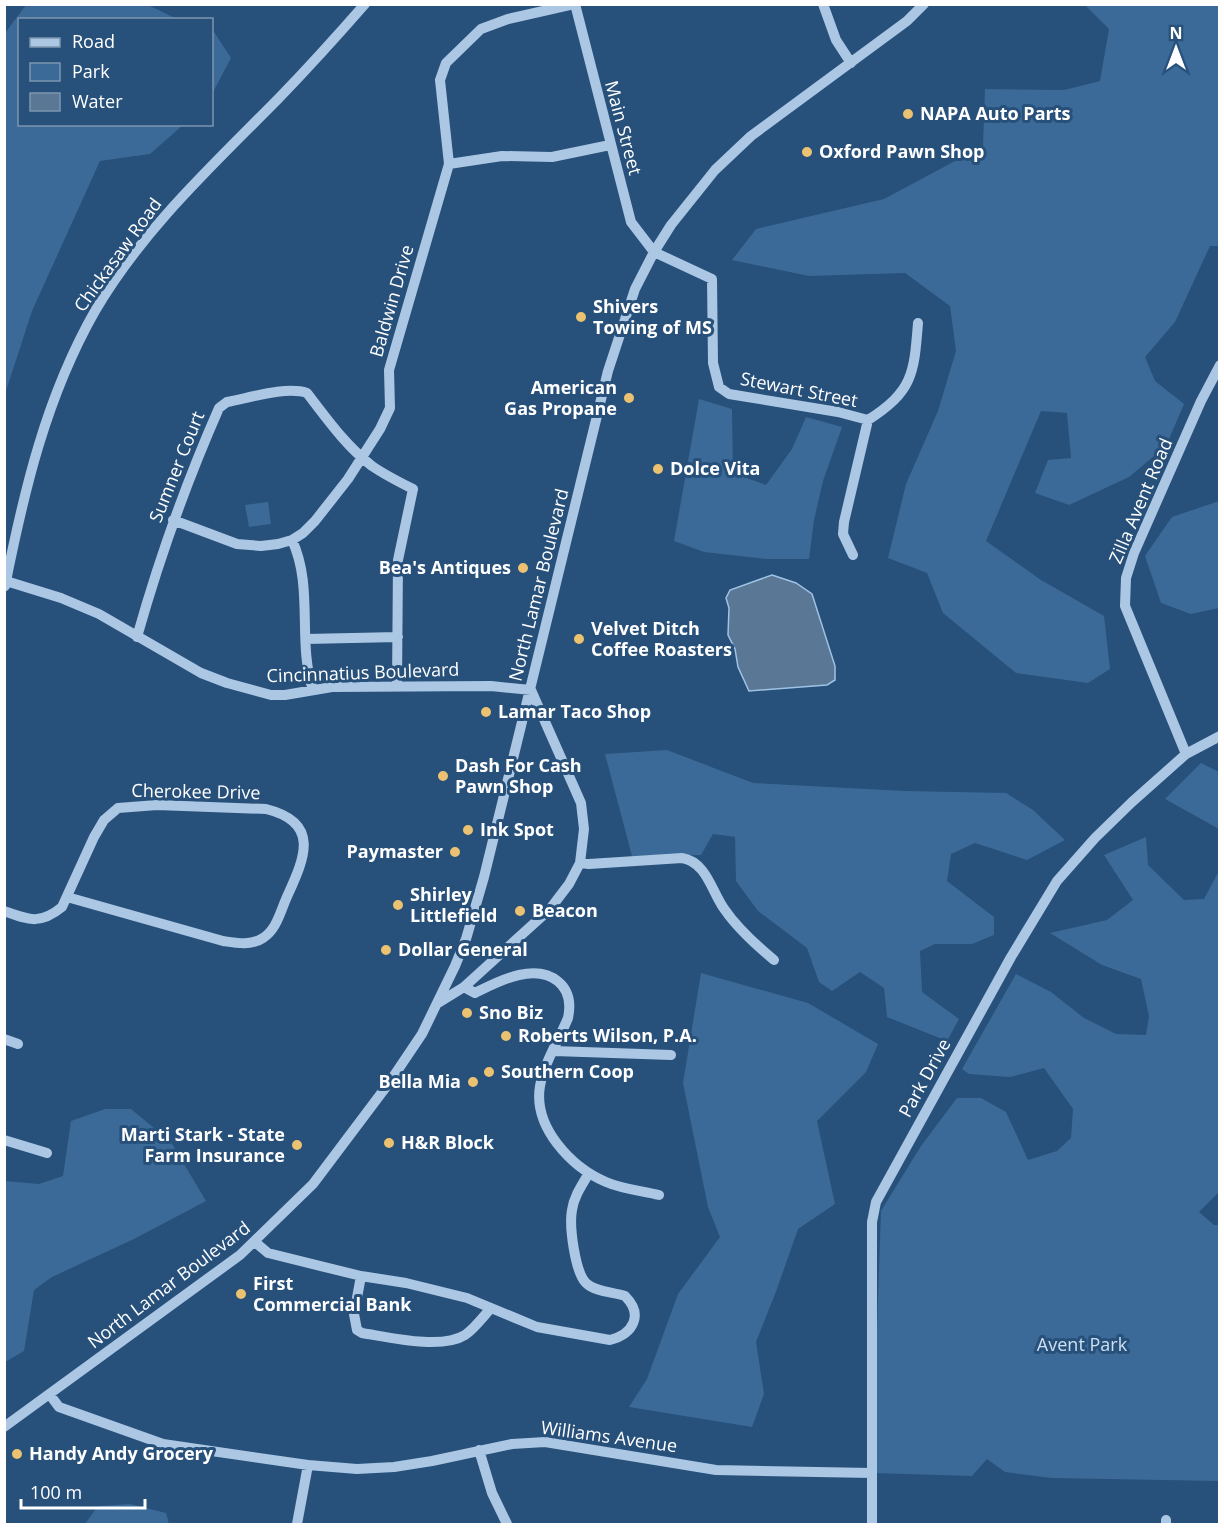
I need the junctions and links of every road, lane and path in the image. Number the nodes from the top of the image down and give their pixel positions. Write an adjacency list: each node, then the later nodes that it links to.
1 (365, 4): 16 (street, Chickasaw Road)
2 (574, 4): 6 (street, Main Street); 7 (street, Baldwin Drive)
3 (823, 4): 5 (street)
4 (924, 4): 5 (street, North Lamar Boulevard)
5 (851, 63): 8 (street, North Lamar Boulevard)
6 (610, 145): 7 (street); 8 (street, Main Street)
7 (449, 164): 12 (street, Baldwin Drive)
8 (654, 252): 11 (street, Stewart Street); 22 (street, North Lamar Boulevard)
9 (918, 323): 11 (street)
10 (1220, 365): 24 (street, Zilla Avent Road)
11 (868, 420): 15 (street)
12 (361, 457): 13 (street, Sumner Court); 14 (street, Baldwin Drive); 18 (street, Sumner Court)
13 (173, 520): 14 (street, Baldwin Drive); 17 (street, Sumner Court)
14 (292, 540): 19 (street)
15 (852, 555)
16 (5, 584): 17 (street, Cincinnatius Boulevard)
17 (137, 637): 21 (street, Cincinnatius Boulevard)
18 (398, 637): 19 (street); 20 (street)
19 (306, 639): 21 (street)
20 (398, 686): 21 (street, Cincinnatius Boulevard); 22 (street, Cincinnatius Boulevard)
21 (313, 690)
22 (531, 690): 25 (street); 30 (street, North Lamar Boulevard)
23 (1220, 736): 24 (street, Park Drive)
24 (1186, 754): 46 (street, Park Drive)
25 (580, 863): 28 (street); 29 (street)
26 (67, 897): 26 (street, Cherokee Drive); 27 (street, Cherokee Drive)
27 (4, 911)
28 (774, 960)
29 (464, 987): 30 (street); 33 (street)
30 (438, 1004): 39 (street, North Lamar Boulevard)
31 (4, 1039): 32 (street)
32 (18, 1044)
33 (554, 1050): 34 (street); 37 (street)
34 (671, 1054)
35 (4, 1140): 36 (street)
36 (47, 1153)
37 (589, 1173): 38 (street); 41 (street)
38 (659, 1195)
39 (255, 1242): 40 (street); 42 (street, North Lamar Boulevard)
40 (361, 1276): 41 (street); 41 (street)
41 (491, 1308)
42 (50, 1395): 43 (street, North Lamar Boulevard); 45 (street, Williams Avenue)
43 (4, 1427)
44 (479, 1450): 45 (street, Williams Avenue); 46 (street, Williams Avenue); 48 (street)
45 (308, 1465): 47 (street)
46 (872, 1473): 49 (street, Park Drive)
47 (297, 1524)
48 (507, 1524)
49 (872, 1524)

